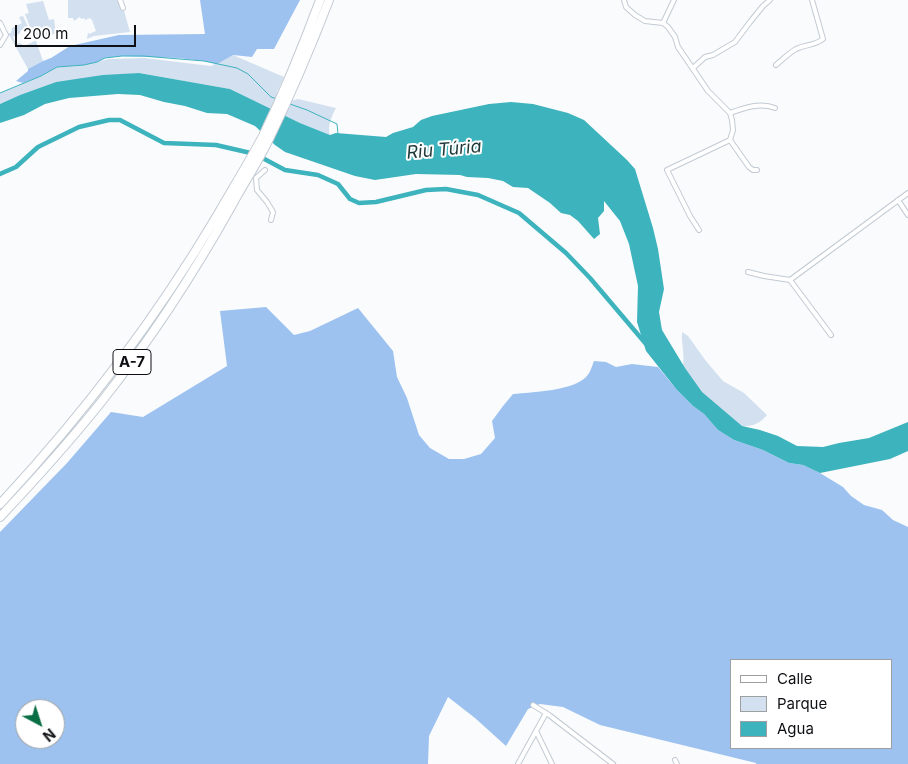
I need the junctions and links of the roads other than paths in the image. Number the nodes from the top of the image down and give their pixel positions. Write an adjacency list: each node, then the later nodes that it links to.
1 (120, 0): 8 (street)
2 (320, 0): 12 (highway, A-7)
3 (329, 0): 12 (highway, A-7)
4 (624, 0): 9 (street)
5 (674, 0): 9 (street)
6 (770, 0): 14 (street)
7 (812, 0): 13 (street)
8 (123, 8)
9 (663, 23): 14 (street)
10 (0, 24): 11 (street)
11 (0, 45)
12 (304, 52): 20 (highway, A-7)
13 (776, 65)
14 (693, 68): 16 (street)
15 (775, 108): 16 (street)
16 (730, 112): 17 (street)
17 (730, 140): 19 (street); 25 (street)
18 (265, 170): 24 (street)
19 (757, 170)
20 (238, 188): 29 (highway, A-7); 30 (highway, A-7)
21 (908, 193): 22 (street)
22 (898, 200): 23 (street); 27 (street)
23 (908, 216)
24 (271, 220)
25 (699, 230)
26 (748, 272): 27 (street)
27 (790, 280): 28 (street)
28 (831, 335)
29 (0, 504)
30 (0, 517)
31 (533, 705): 32 (street)
32 (546, 713): 33 (street); 36 (street)
33 (536, 731): 34 (street); 35 (street)
34 (518, 764)
35 (552, 764)
36 (613, 764)

